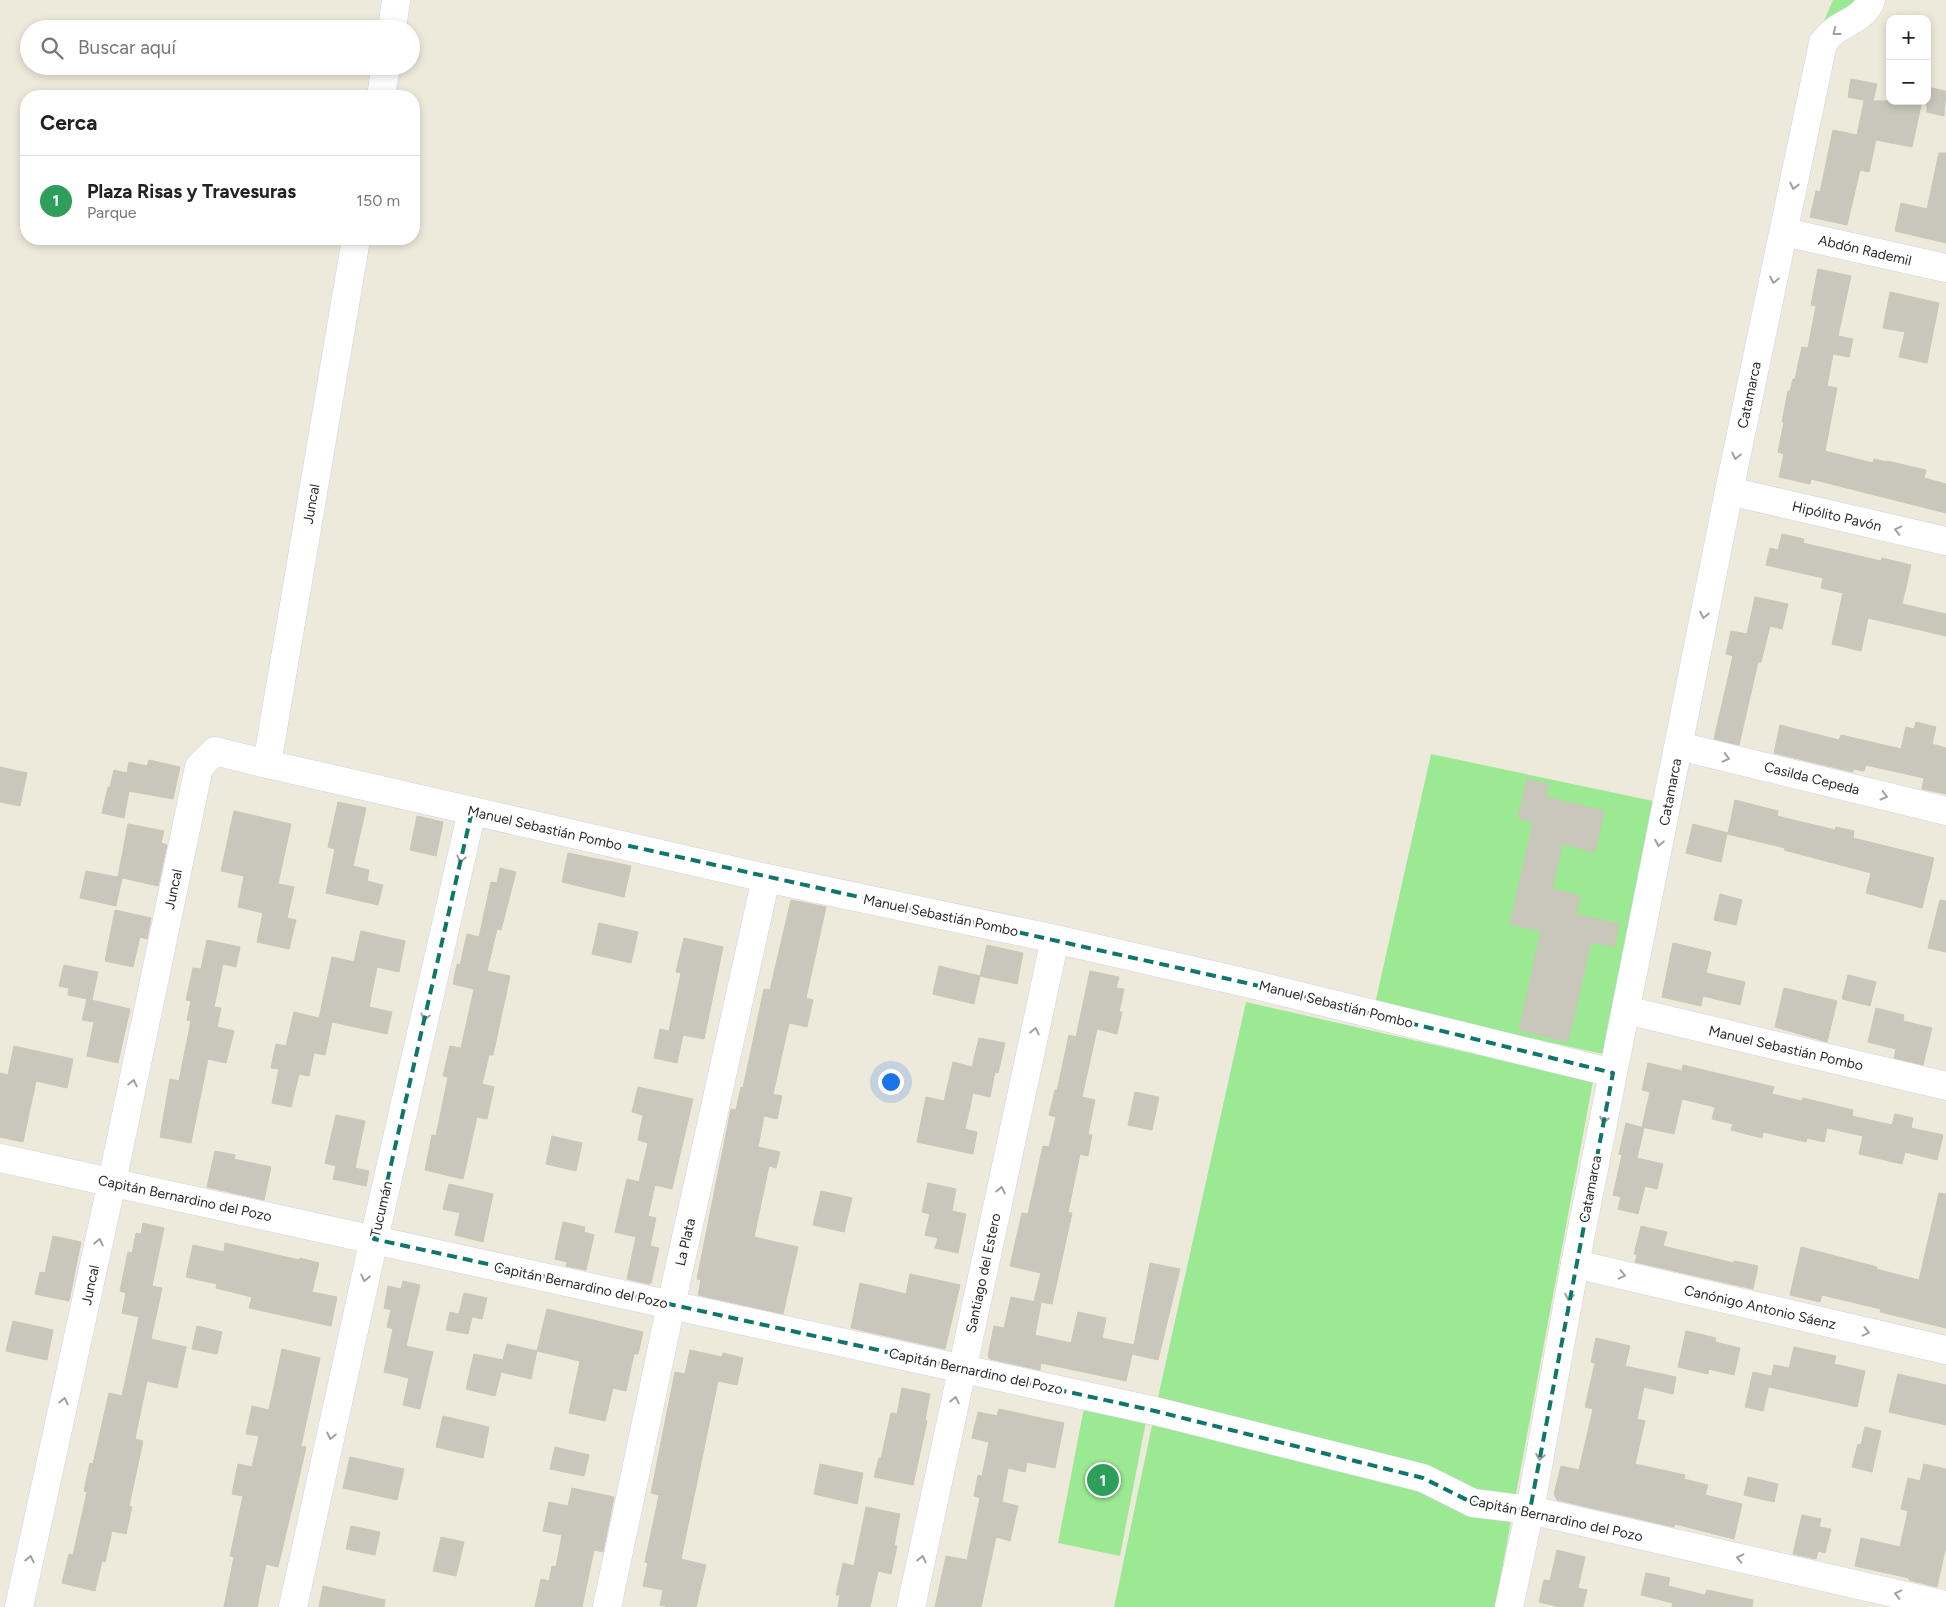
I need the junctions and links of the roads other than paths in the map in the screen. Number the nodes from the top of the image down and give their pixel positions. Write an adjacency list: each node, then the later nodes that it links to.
1 (1871, 0): 4 (street, Catamarca, one-way to 4)
2 (384, 75): 3 (street)
3 (381, 90)
4 (1784, 232): 6 (street, Abdón Rademil); 7 (street, Catamarca, one-way to 7)
5 (355, 245): 10 (street, Juncal)
6 (1946, 268)
7 (1729, 491): 8 (street, Hipólito Pavón, one-way to 7); 9 (street, Catamarca, one-way to 9)
8 (1946, 541)
9 (1679, 746): 12 (street, Casilda Cepeda, one-way to 12); 15 (street, Catamarca, one-way to 15)
10 (267, 764): 11 (street, Manuel Sebastián Pombo); 19 (street, Juncal, one-way to 10)
11 (472, 811): 13 (street, Manuel Sebastián Pombo); 20 (street, Tucumán, one-way to 20)
12 (1946, 811)
13 (766, 878): 14 (street, Manuel Sebastián Pombo); 22 (street, La Plata)
14 (1055, 939): 16 (street, Manuel Sebastián Pombo); 24 (street, Santiago del Estero, one-way to 14)
15 (1626, 1010): 16 (street, Catamarca); 17 (street, Manuel Sebastián Pombo)
16 (1613, 1072): 21 (street, Catamarca, one-way to 21)
17 (1946, 1086)
18 (0, 1158): 19 (street, Capitán Bernardino del Pozo)
19 (112, 1182): 20 (street, Capitán Bernardino del Pozo); 27 (street, Juncal, one-way to 19)
20 (374, 1240): 22 (street, Capitán Bernardino del Pozo); 28 (street, Tucumán, one-way to 28)
21 (1575, 1264): 23 (street, Canónigo Antonio Sáenz, one-way to 23); 25 (street, Catamarca, one-way to 25)
22 (671, 1305): 24 (street, Capitán Bernardino del Pozo); 29 (street, La Plata)
23 (1946, 1350)
24 (962, 1368): 25 (street, Capitán Bernardino del Pozo); 30 (street, Santiago del Estero, one-way to 24)
25 (1530, 1510): 26 (street, Capitán Bernardino del Pozo, one-way to 25); 31 (street, Catamarca)
26 (1946, 1605)
27 (19, 1607)
28 (293, 1607)
29 (608, 1607)
30 (911, 1607)
31 (1509, 1607)

